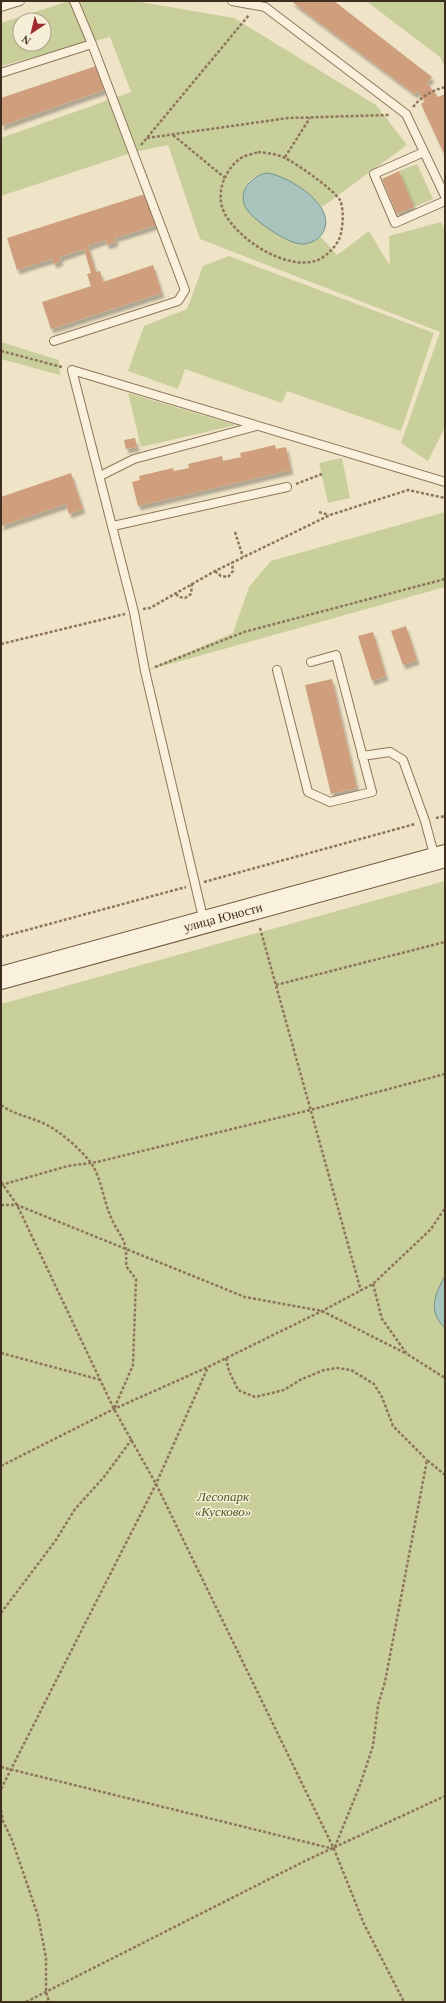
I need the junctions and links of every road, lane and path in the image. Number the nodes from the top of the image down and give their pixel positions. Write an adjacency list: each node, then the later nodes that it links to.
1 (20, 1): 5 (lane)
2 (74, 1): 6 (lane)
3 (232, 1): 4 (lane)
4 (257, 6): 10 (lane); 13 (path)
5 (1, 7)
6 (92, 44): 7 (lane); 14 (lane)
7 (1, 73)
8 (445, 87): 9 (path)
9 (422, 96)
10 (406, 114): 11 (path); 15 (lane)
11 (310, 117): 12 (path); 16 (path)
12 (173, 134): 13 (path); 17 (path)
13 (147, 138): 14 (path)
14 (134, 152): 20 (lane)
15 (424, 152): 18 (lane); 19 (lane)
16 (285, 158): 17 (path); 17 (path)
17 (225, 178)
18 (445, 196)
19 (445, 201)
20 (54, 341)
21 (1, 351): 22 (path)
22 (72, 370): 23 (lane); 25 (lane)
23 (257, 425): 25 (lane); 26 (lane)
24 (322, 474): 27 (path)
25 (100, 476): 31 (lane)
26 (445, 482)
27 (287, 487): 31 (lane)
28 (445, 498): 30 (path)
29 (319, 512): 30 (path)
30 (330, 515): 33 (path)
31 (113, 526): 39 (lane)
32 (235, 532): 33 (path)
33 (243, 557): 34 (path)
34 (232, 563): 35 (path); 35 (path)
35 (216, 570): 37 (path)
36 (445, 579): 43 (path)
37 (192, 584): 38 (path); 38 (path)
38 (176, 594): 39 (path)
39 (134, 612): 40 (path); 43 (lane)
40 (1, 644)
41 (311, 662): 44 (lane)
42 (277, 670): 44 (lane)
43 (146, 671): 48 (lane)
44 (362, 756): 46 (lane)
45 (445, 816): 46 (path)
46 (425, 821): 47 (lane); 48 (path)
47 (440, 858): 49 (main road, улица Юности)
48 (194, 884): 49 (lane); 51 (path)
49 (204, 922): 53 (main road, улица Юности)
50 (260, 928): 54 (path)
51 (1, 937)
52 (445, 942): 54 (path)
53 (1, 978)
54 (276, 985): 57 (path)
55 (445, 1074): 57 (path)
56 (1, 1105): 58 (path)
57 (310, 1110): 58 (path); 66 (path)
58 (90, 1163): 60 (path); 64 (path)
59 (1, 1182): 60 (path)
60 (2, 1185): 62 (path)
61 (1, 1205): 62 (path)
62 (17, 1205): 64 (path); 73 (path)
63 (445, 1208): 65 (path)
64 (127, 1249): 67 (path); 74 (path)
65 (373, 1284): 66 (path); 69 (path)
66 (361, 1291): 67 (path)
67 (322, 1311): 69 (path); 70 (path)
68 (1, 1353): 73 (path)
69 (407, 1354): 72 (path)
70 (226, 1358): 71 (path); 76 (path)
71 (208, 1367): 74 (path); 79 (path)
72 (445, 1378)
73 (102, 1380): 74 (path)
74 (114, 1409): 75 (path); 77 (path)
75 (132, 1439): 79 (path); 80 (path)
76 (427, 1460): 78 (path); 86 (path)
77 (1, 1466)
78 (445, 1476)
79 (156, 1484): 82 (path); 86 (path)
80 (1, 1613)
81 (1, 1767): 82 (path)
82 (11, 1771): 83 (path); 86 (path)
83 (1, 1789)
84 (445, 1796): 86 (path)
85 (1, 1810): 87 (path)
86 (334, 1849): 87 (path); 90 (path)
87 (46, 1992): 88 (path); 89 (path)
88 (26, 2002)
89 (49, 2002)
90 (404, 2002)

